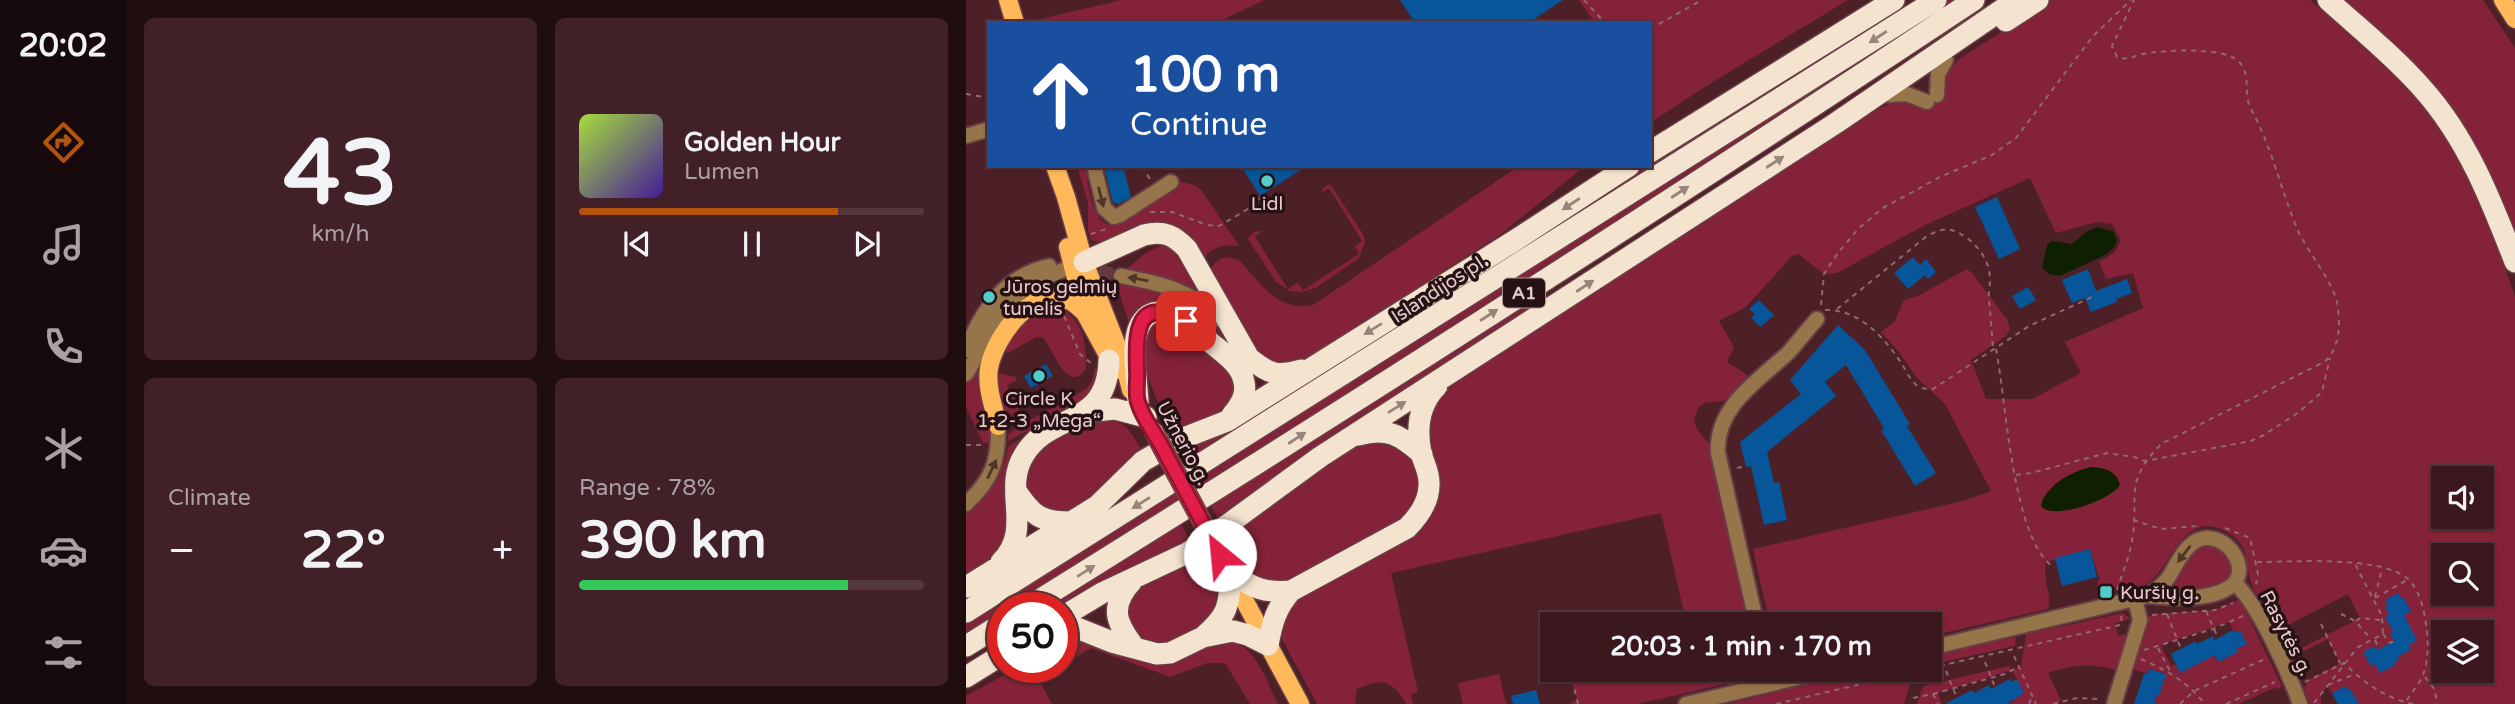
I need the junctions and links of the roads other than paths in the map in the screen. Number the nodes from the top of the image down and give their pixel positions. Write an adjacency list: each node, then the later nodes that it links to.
1 (1008, 0): 11 (main road)
2 (1870, 0): 21 (highway)
3 (1894, 0): 12 (highway)
4 (1936, 0): 27 (highway, Islandijos pl. / A1, one-way to 27)
5 (1974, 0): 13 (highway, A1)
6 (2038, 0): 14 (highway)
7 (2328, 0): 28 (highway)
8 (2503, 0): 10 (main road)
9 (2010, 3): 15 (highway); 18 (highway)
10 (2515, 19)
11 (1013, 21)
12 (1853, 26): 22 (highway); 27 (highway)
13 (1890, 56): 15 (highway); 17 (highway, A1)
14 (1945, 60): 16 (highway); 16 (street)
15 (1874, 76): 17 (highway); 18 (highway)
16 (1889, 95): 18 (highway)
17 (1807, 111): 55 (highway, A1, one-way to 17)
18 (1836, 123): 39 (highway, one-way to 18)
19 (987, 130): 20 (street)
20 (967, 136)
21 (1652, 149)
22 (1652, 150)
23 (1094, 168): 26 (street, one-way to 26)
24 (1626, 168): 37 (highway, one-way to 37)
25 (1059, 172): 29 (main road, Užnerio g.)
26 (1171, 181)
27 (1635, 190): 58 (highway, Islandijos pl. / A1, one-way to 58)
28 (2515, 262)
29 (1078, 264): 32 (main road, Užnerio g.); 34 (highway); 38 (street); 40 (main road, Užnerio g.)
30 (1049, 266): 35 (street)
31 (1121, 276): 34 (street, one-way to 31)
32 (1085, 313): 36 (main road, Užnerio g.); 43 (main road)
33 (1816, 319): 59 (street)
34 (1235, 336): 37 (highway)
35 (966, 350)
36 (1109, 360): 40 (main road, Užnerio g.); 41 (highway)
37 (1313, 366): 42 (highway)
38 (966, 374)
39 (1445, 377): 44 (highway, one-way to 39); 45 (highway)
40 (1142, 409): 41 (highway); 42 (highway); 49 (main road, Užnerio g., bridge)
41 (1085, 412): 46 (highway)
42 (1227, 421): 48 (highway)
43 (998, 426): 47 (street, one-way to 43)
44 (1349, 438): 45 (highway); 51 (highway)
45 (1422, 454): 54 (highway)
46 (1016, 491): 48 (highway); 50 (highway)
47 (966, 504)
48 (1071, 522): 50 (highway)
49 (1226, 565): 54 (highway); 62 (highway); 63 (main road, Užnerio g.)
50 (989, 573): 53 (highway)
51 (1135, 576): 57 (highway); 66 (highway)
52 (2235, 583): 56 (street); 56 (street, one-way to 56); 73 (street, Rasytės g.)
53 (966, 587)
54 (1291, 591): 63 (highway)
55 (1052, 592)
56 (2141, 598): 64 (street); 70 (street)
57 (1078, 608)
58 (966, 612)
59 (1753, 612)
60 (1078, 628): 66 (highway)
61 (987, 633): 65 (highway)
62 (1203, 637): 63 (highway); 66 (highway)
63 (1268, 645): 71 (main road, Užnerio g.)
64 (1942, 645)
65 (966, 646)
66 (1135, 648)
67 (987, 664): 68 (highway)
68 (966, 677)
69 (1753, 682): 72 (street)
70 (2114, 703)
71 (1300, 704)
72 (1686, 704)
73 (2300, 704)

